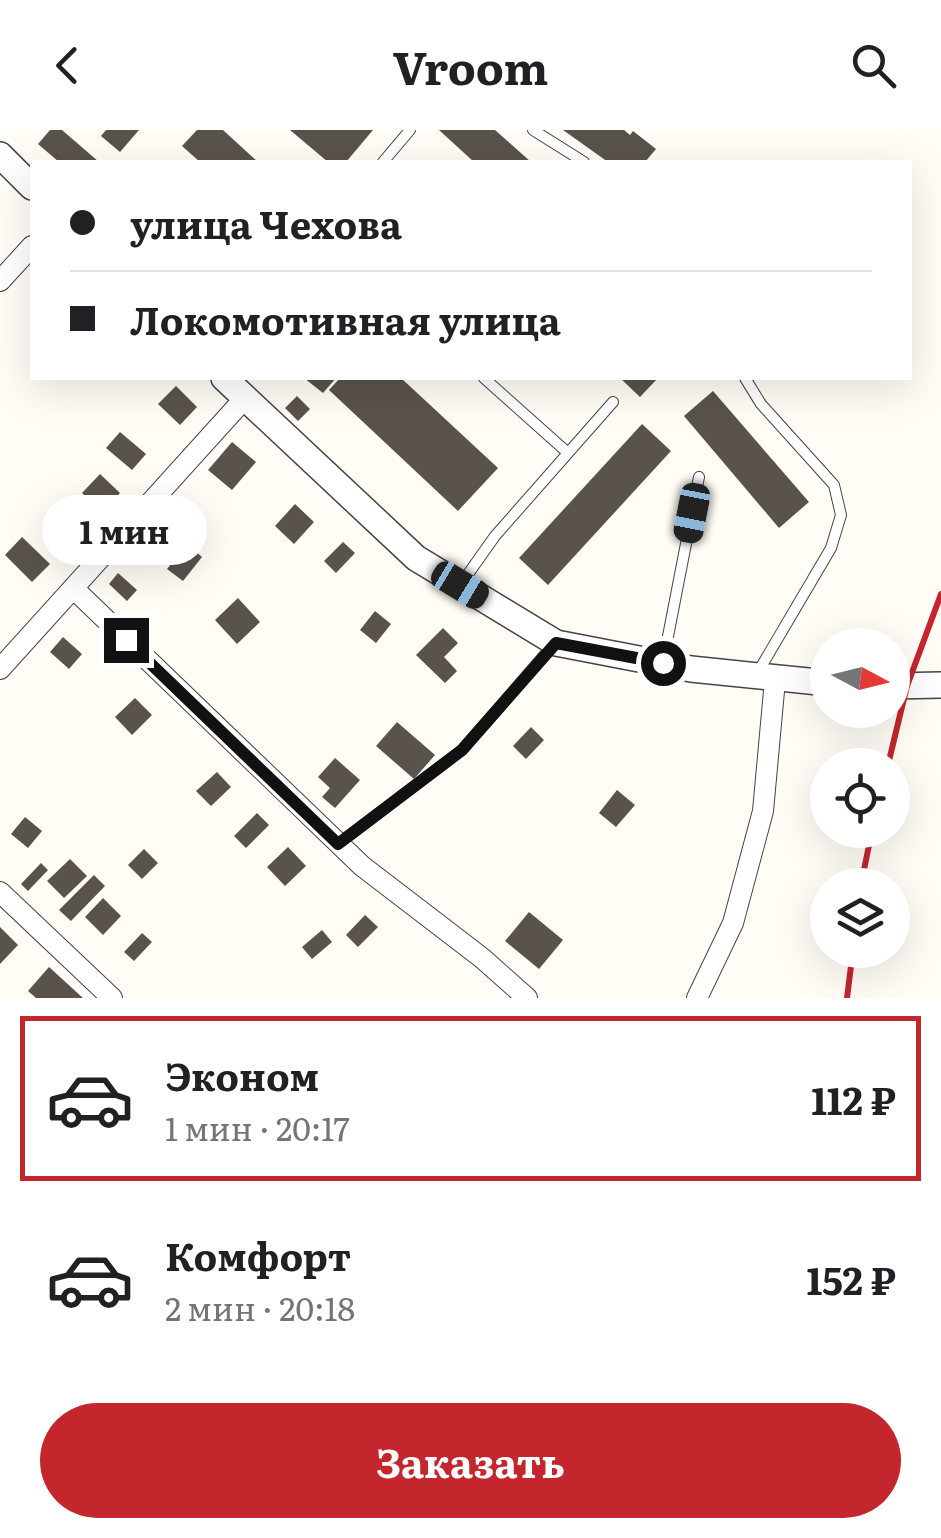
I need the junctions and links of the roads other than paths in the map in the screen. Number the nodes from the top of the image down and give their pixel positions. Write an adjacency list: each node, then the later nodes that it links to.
1 (410, 130): 4 (lane)
2 (533, 130): 5 (lane)
3 (0, 155): 6 (street)
4 (386, 160)
5 (581, 160)
6 (30, 185)
7 (30, 248): 8 (street)
8 (0, 282)
9 (226, 380): 12 (street)
10 (486, 380): 14 (lane)
11 (746, 380): 21 (lane)
12 (244, 398): 16 (street); 17 (street)
13 (613, 402): 14 (lane)
14 (568, 453): 16 (lane)
15 (698, 477): 19 (lane)
16 (460, 585): 18 (street)
17 (73, 588): 20 (street); 25 (street)
18 (556, 643): 19 (street); 25 (lane)
19 (663, 663): 21 (street)
20 (0, 669)
21 (765, 679): 22 (street); 29 (street)
22 (810, 681)
23 (941, 685): 24 (street)
24 (910, 686)
25 (338, 844): 28 (street)
26 (0, 892): 27 (street)
27 (112, 998)
28 (527, 998)
29 (697, 998)

